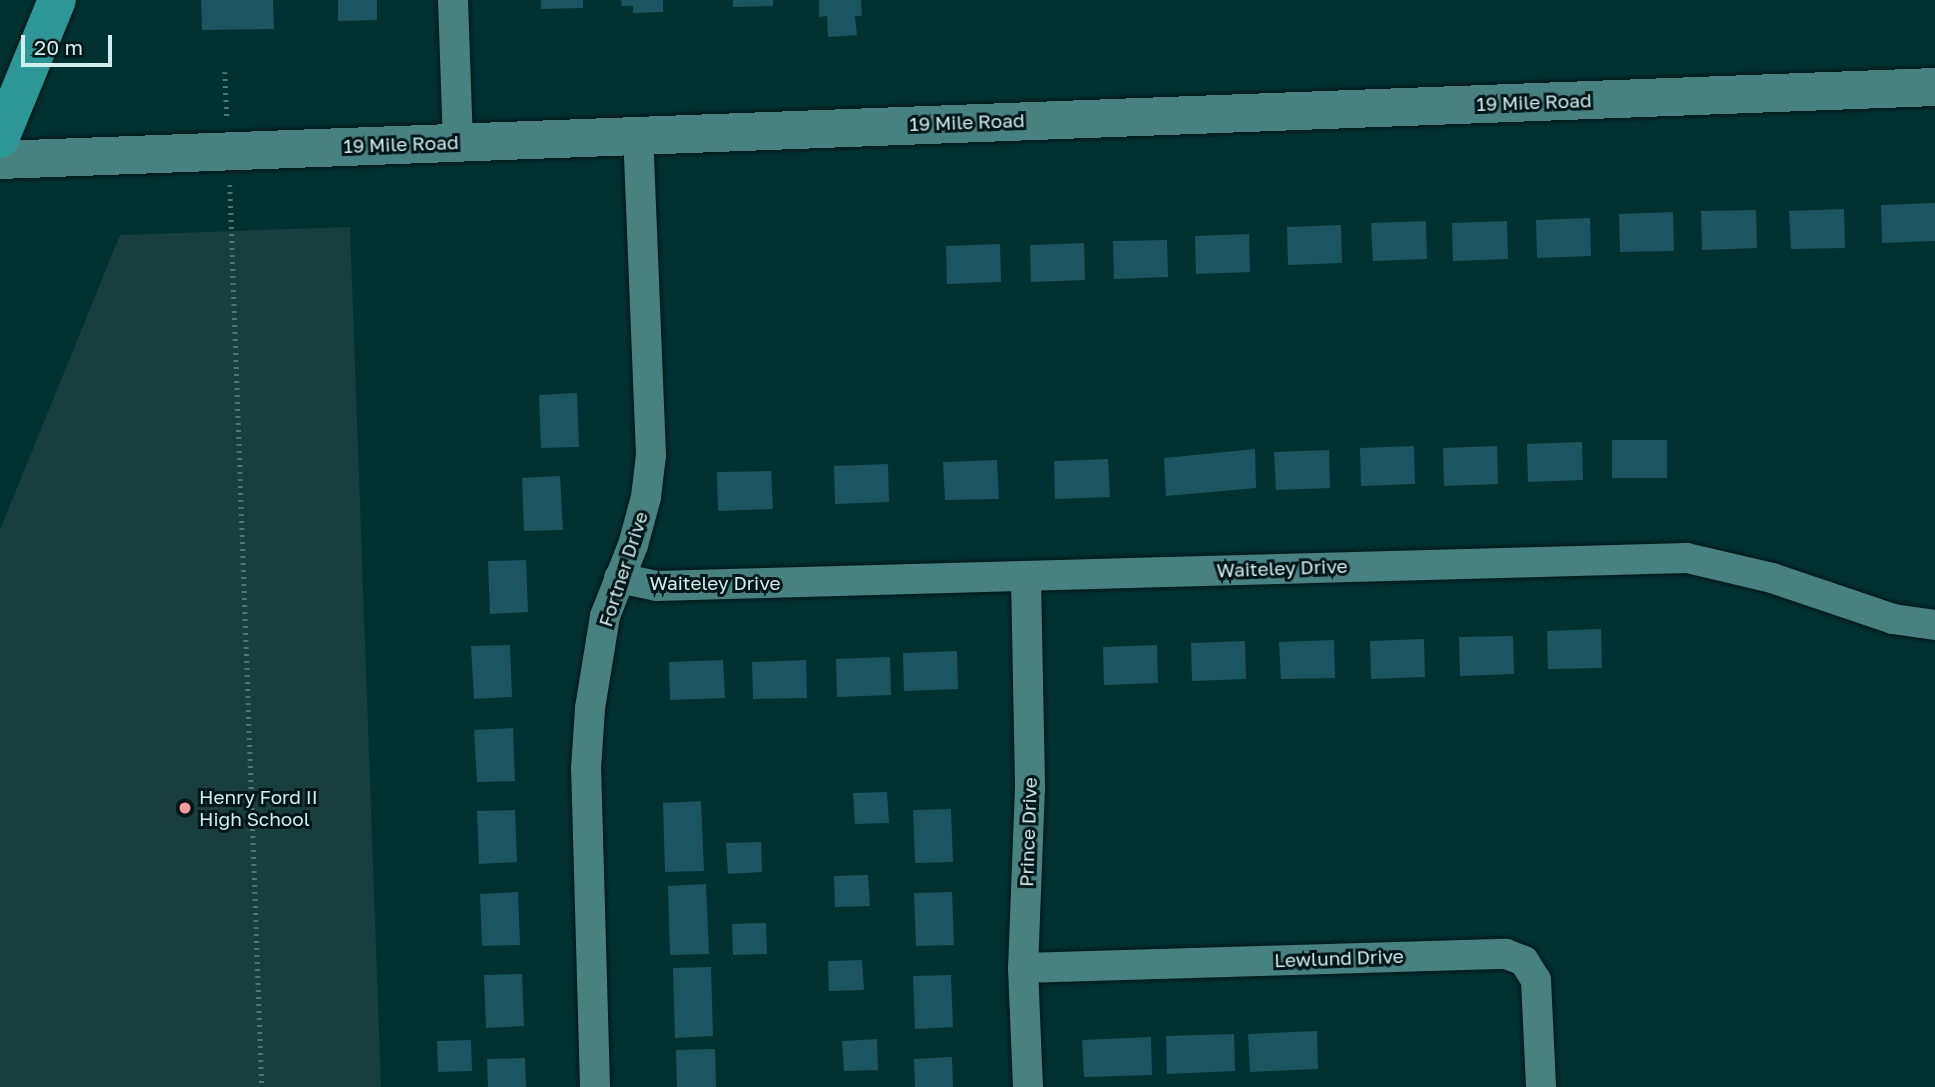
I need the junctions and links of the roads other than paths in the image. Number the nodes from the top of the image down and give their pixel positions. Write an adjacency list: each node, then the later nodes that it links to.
1 (57, 0): 5 (highway)
2 (453, 0): 6 (street)
3 (1935, 87): 4 (street, 19 Mile Road)
4 (638, 134): 6 (street, 19 Mile Road); 9 (street, Fortner Drive)
5 (0, 139)
6 (458, 142): 7 (street, 19 Mile Road)
7 (0, 160)
8 (1026, 577): 9 (street, Waiteley Drive); 10 (street, Waiteley Drive); 11 (street, Prince Drive)
9 (619, 578): 12 (street, Fortner Drive)
10 (1935, 625)
11 (1023, 968): 13 (street, Prince Drive); 14 (street, Lewlund Drive)
12 (596, 1087)
13 (1028, 1087)
14 (1541, 1087)

